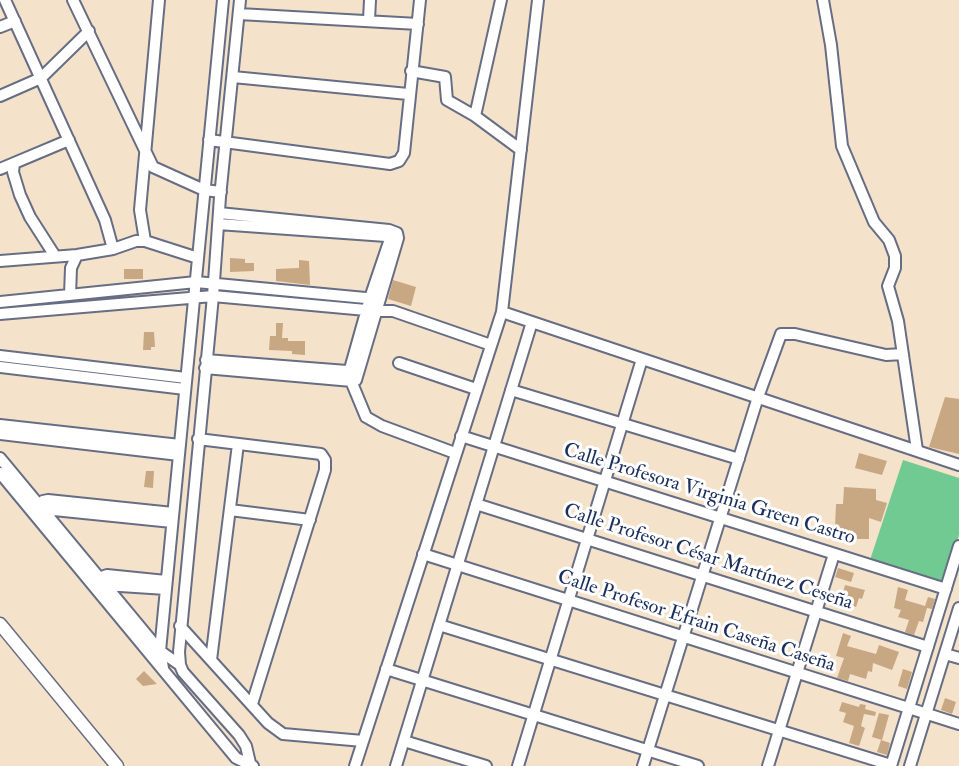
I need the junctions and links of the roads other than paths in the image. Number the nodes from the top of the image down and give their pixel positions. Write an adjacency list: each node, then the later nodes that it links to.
1 (5, 0): 13 (street)
2 (73, 0): 16 (street)
3 (159, 0): 26 (street)
4 (223, 0): 24 (street)
5 (240, 0): 11 (street)
6 (370, 0): 12 (street)
7 (420, 0): 14 (street)
8 (501, 0): 22 (street)
9 (538, 0): 27 (street)
10 (823, 0): 50 (street)
11 (239, 14): 12 (street); 18 (street)
12 (369, 20): 14 (street)
13 (15, 21): 15 (street); 19 (street)
14 (418, 24): 17 (street)
15 (0, 27)
16 (89, 31): 19 (street); 26 (street)
17 (411, 71): 20 (street); 22 (street)
18 (232, 77): 20 (street); 25 (street)
19 (40, 78): 21 (street); 23 (street)
20 (408, 94): 25 (street)
21 (0, 96)
22 (475, 116): 27 (street)
23 (69, 140): 28 (street); 34 (street)
24 (209, 140): 25 (street); 30 (street)
25 (226, 142): 31 (street)
26 (144, 149): 30 (street); 33 (street)
27 (521, 150): 46 (street)
28 (14, 164): 29 (street); 36 (street)
29 (0, 170)
30 (204, 190): 31 (street); 37 (street)
31 (221, 192): 32 (street)
32 (219, 219): 40 (street); 45 (street)
33 (145, 240): 34 (street); 37 (street)
34 (113, 249): 35 (street)
35 (77, 255): 36 (street); 41 (street)
36 (55, 256): 38 (street)
37 (198, 258): 39 (street)
38 (0, 261)
39 (196, 282): 40 (street); 41 (street); 43 (street)
40 (213, 283): 42 (street); 45 (street)
41 (70, 295): 44 (street)
42 (213, 296): 43 (street); 45 (street); 54 (street)
43 (194, 297): 47 (street); 57 (street)
44 (0, 302)
45 (373, 304): 49 (street); 56 (street)
46 (502, 312): 48 (street); 49 (street)
47 (0, 314)
48 (532, 322): 52 (street); 59 (street)
49 (491, 345): 58 (street)
50 (903, 354): 60 (street); 69 (street)
51 (0, 356): 57 (street)
52 (642, 358): 60 (street); 61 (street)
53 (399, 363): 58 (street)
54 (206, 364): 56 (street); 65 (street)
55 (0, 367): 57 (street)
56 (349, 376): 70 (street)
57 (186, 384): 68 (street)
58 (476, 389): 64 (street)
59 (511, 390): 61 (street); 67 (street)
60 (758, 397): 69 (street); 72 (street)
61 (622, 423): 72 (street); 75 (street)
62 (0, 425): 68 (street)
63 (0, 434): 68 (street)
64 (461, 436): 67 (street, Calle Profesora Virginia Green Castro); 70 (street)
65 (198, 439): 66 (street); 96 (street)
66 (238, 444): 78 (street); 81 (street)
67 (494, 447): 75 (street, Calle Profesora Virginia Green Castro); 76 (street)
68 (179, 450): 79 (street)
69 (917, 450): 73 (street)
70 (455, 453): 84 (street)
71 (0, 458): 77 (street)
72 (739, 459): 80 (street)
73 (959, 465)
74 (0, 473): 77 (street)
75 (605, 482): 80 (street, Calle Profesora Virginia Green Castro); 82 (street)
76 (476, 504): 82 (street, Calle Profesor César Martínez Ceseña); 86 (street)
77 (38, 510): 79 (street); 88 (street)
78 (230, 510): 81 (street); 103 (street)
79 (173, 518): 89 (street)
80 (720, 518): 85 (street, Calle Profesora Virginia Green Castro); 87 (street)
81 (310, 520): 110 (street)
82 (587, 539): 87 (street, Calle Profesor César Martínez Ceseña); 91 (street)
83 (959, 546): 90 (street)
84 (423, 554): 86 (street, Calle Profesor Efrain Caseña Caseña); 106 (street)
85 (834, 554): 90 (street, Calle Profesora Virginia Green Castro); 93 (street)
86 (458, 565): 91 (street, Calle Profesor Efrain Caseña Caseña); 95 (street)
87 (702, 576): 93 (street, Calle Profesor César Martínez Ceseña); 97 (street)
88 (97, 584): 89 (street); 99 (street); 105 (street)
89 (166, 585): 99 (street)
90 (946, 589): 98 (street)
91 (568, 600): 97 (street, Calle Profesor Efrain Caseña Caseña); 102 (street)
92 (959, 609): 100 (street)
93 (816, 612): 98 (street, Calle Profesor César Martínez Ceseña); 107 (street)
94 (0, 624): 120 (street)
95 (440, 625): 102 (street); 108 (street)
96 (180, 626): 103 (street); 104 (street)
97 (683, 636): 107 (street, Calle Profesor Efrain Caseña Caseña); 109 (street)
98 (928, 647): 111 (street)
99 (160, 651): 104 (street); 105 (street)
100 (945, 654): 101 (street); 112 (street)
101 (959, 658)
102 (550, 659): 109 (street); 113 (street)
103 (211, 660): 110 (street)
104 (180, 664): 119 (street)
105 (163, 669): 119 (street)
106 (386, 669): 108 (street); 116 (street)
107 (797, 673): 111 (street, Calle Profesor Efrain Caseña Caseña); 115 (street)
108 (423, 680): 113 (street); 117 (street)
109 (665, 695): 115 (street); 118 (street)
110 (252, 705): 116 (street)
111 (909, 708): 112 (street, Calle Profesor Efrain Caseña Caseña); 128 (street)
112 (926, 713): 114 (street, Calle Profesor Efrain Caseña Caseña); 129 (street)
113 (533, 715): 118 (street); 124 (street)
114 (959, 724)
115 (779, 731): 127 (street); 128 (street)
116 (363, 741): 121 (street)
117 (404, 741): 122 (street); 123 (street)
118 (648, 750): 125 (street); 126 (street)
119 (251, 765)
120 (117, 766)
121 (355, 766)
122 (396, 766)
123 (486, 766)
124 (518, 766)
125 (643, 766)
126 (698, 766)
127 (768, 766)
128 (891, 766)
129 (910, 766)

